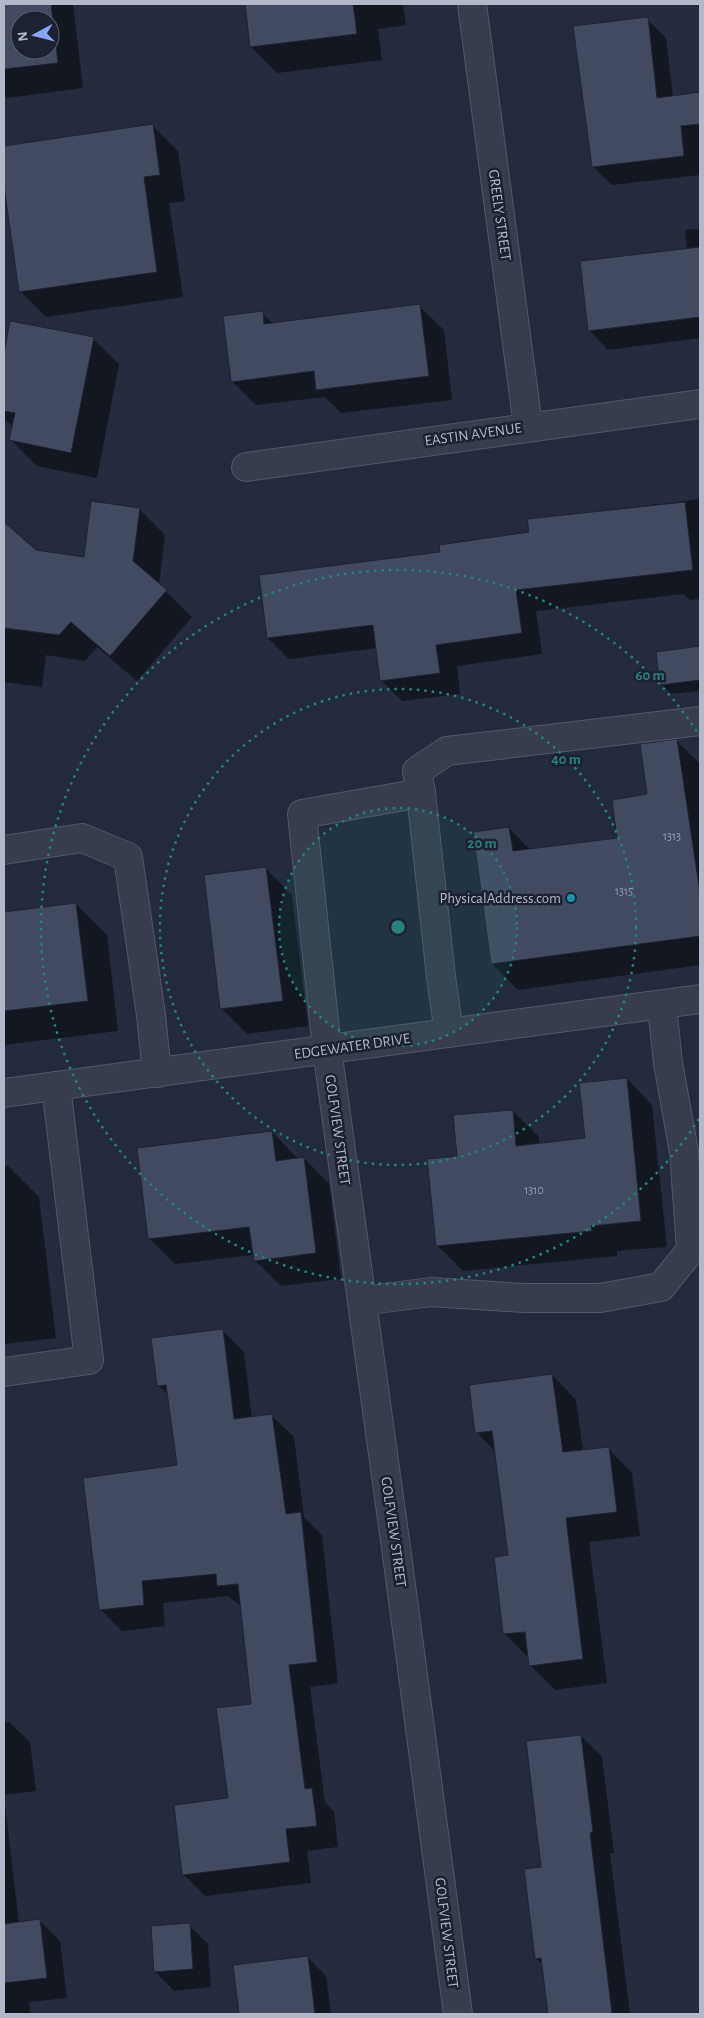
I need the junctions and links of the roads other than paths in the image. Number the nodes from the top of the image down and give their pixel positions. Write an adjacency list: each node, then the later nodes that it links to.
1 (472, 4): 3 (street, GREELY STREET)
2 (700, 404): 3 (street, EASTIN AVENUE)
3 (528, 426): 4 (street, EASTIN AVENUE)
4 (246, 467)
5 (700, 721): 6 (street)
6 (421, 793): 10 (street); 11 (street, GOLFVIEW STREET)
7 (4, 850): 12 (street)
8 (700, 1000): 9 (street, EDGEWATER DRIVE)
9 (662, 1005): 10 (street, EDGEWATER DRIVE); 15 (street)
10 (449, 1033): 11 (street, EDGEWATER DRIVE)
11 (327, 1049): 12 (street, EDGEWATER DRIVE); 15 (street, GOLFVIEW STREET)
12 (157, 1072): 13 (street, EDGEWATER DRIVE)
13 (56, 1086): 14 (street, EDGEWATER DRIVE); 16 (street)
14 (4, 1093)
15 (362, 1301): 17 (street, GOLFVIEW STREET)
16 (4, 1372)
17 (458, 2014)

